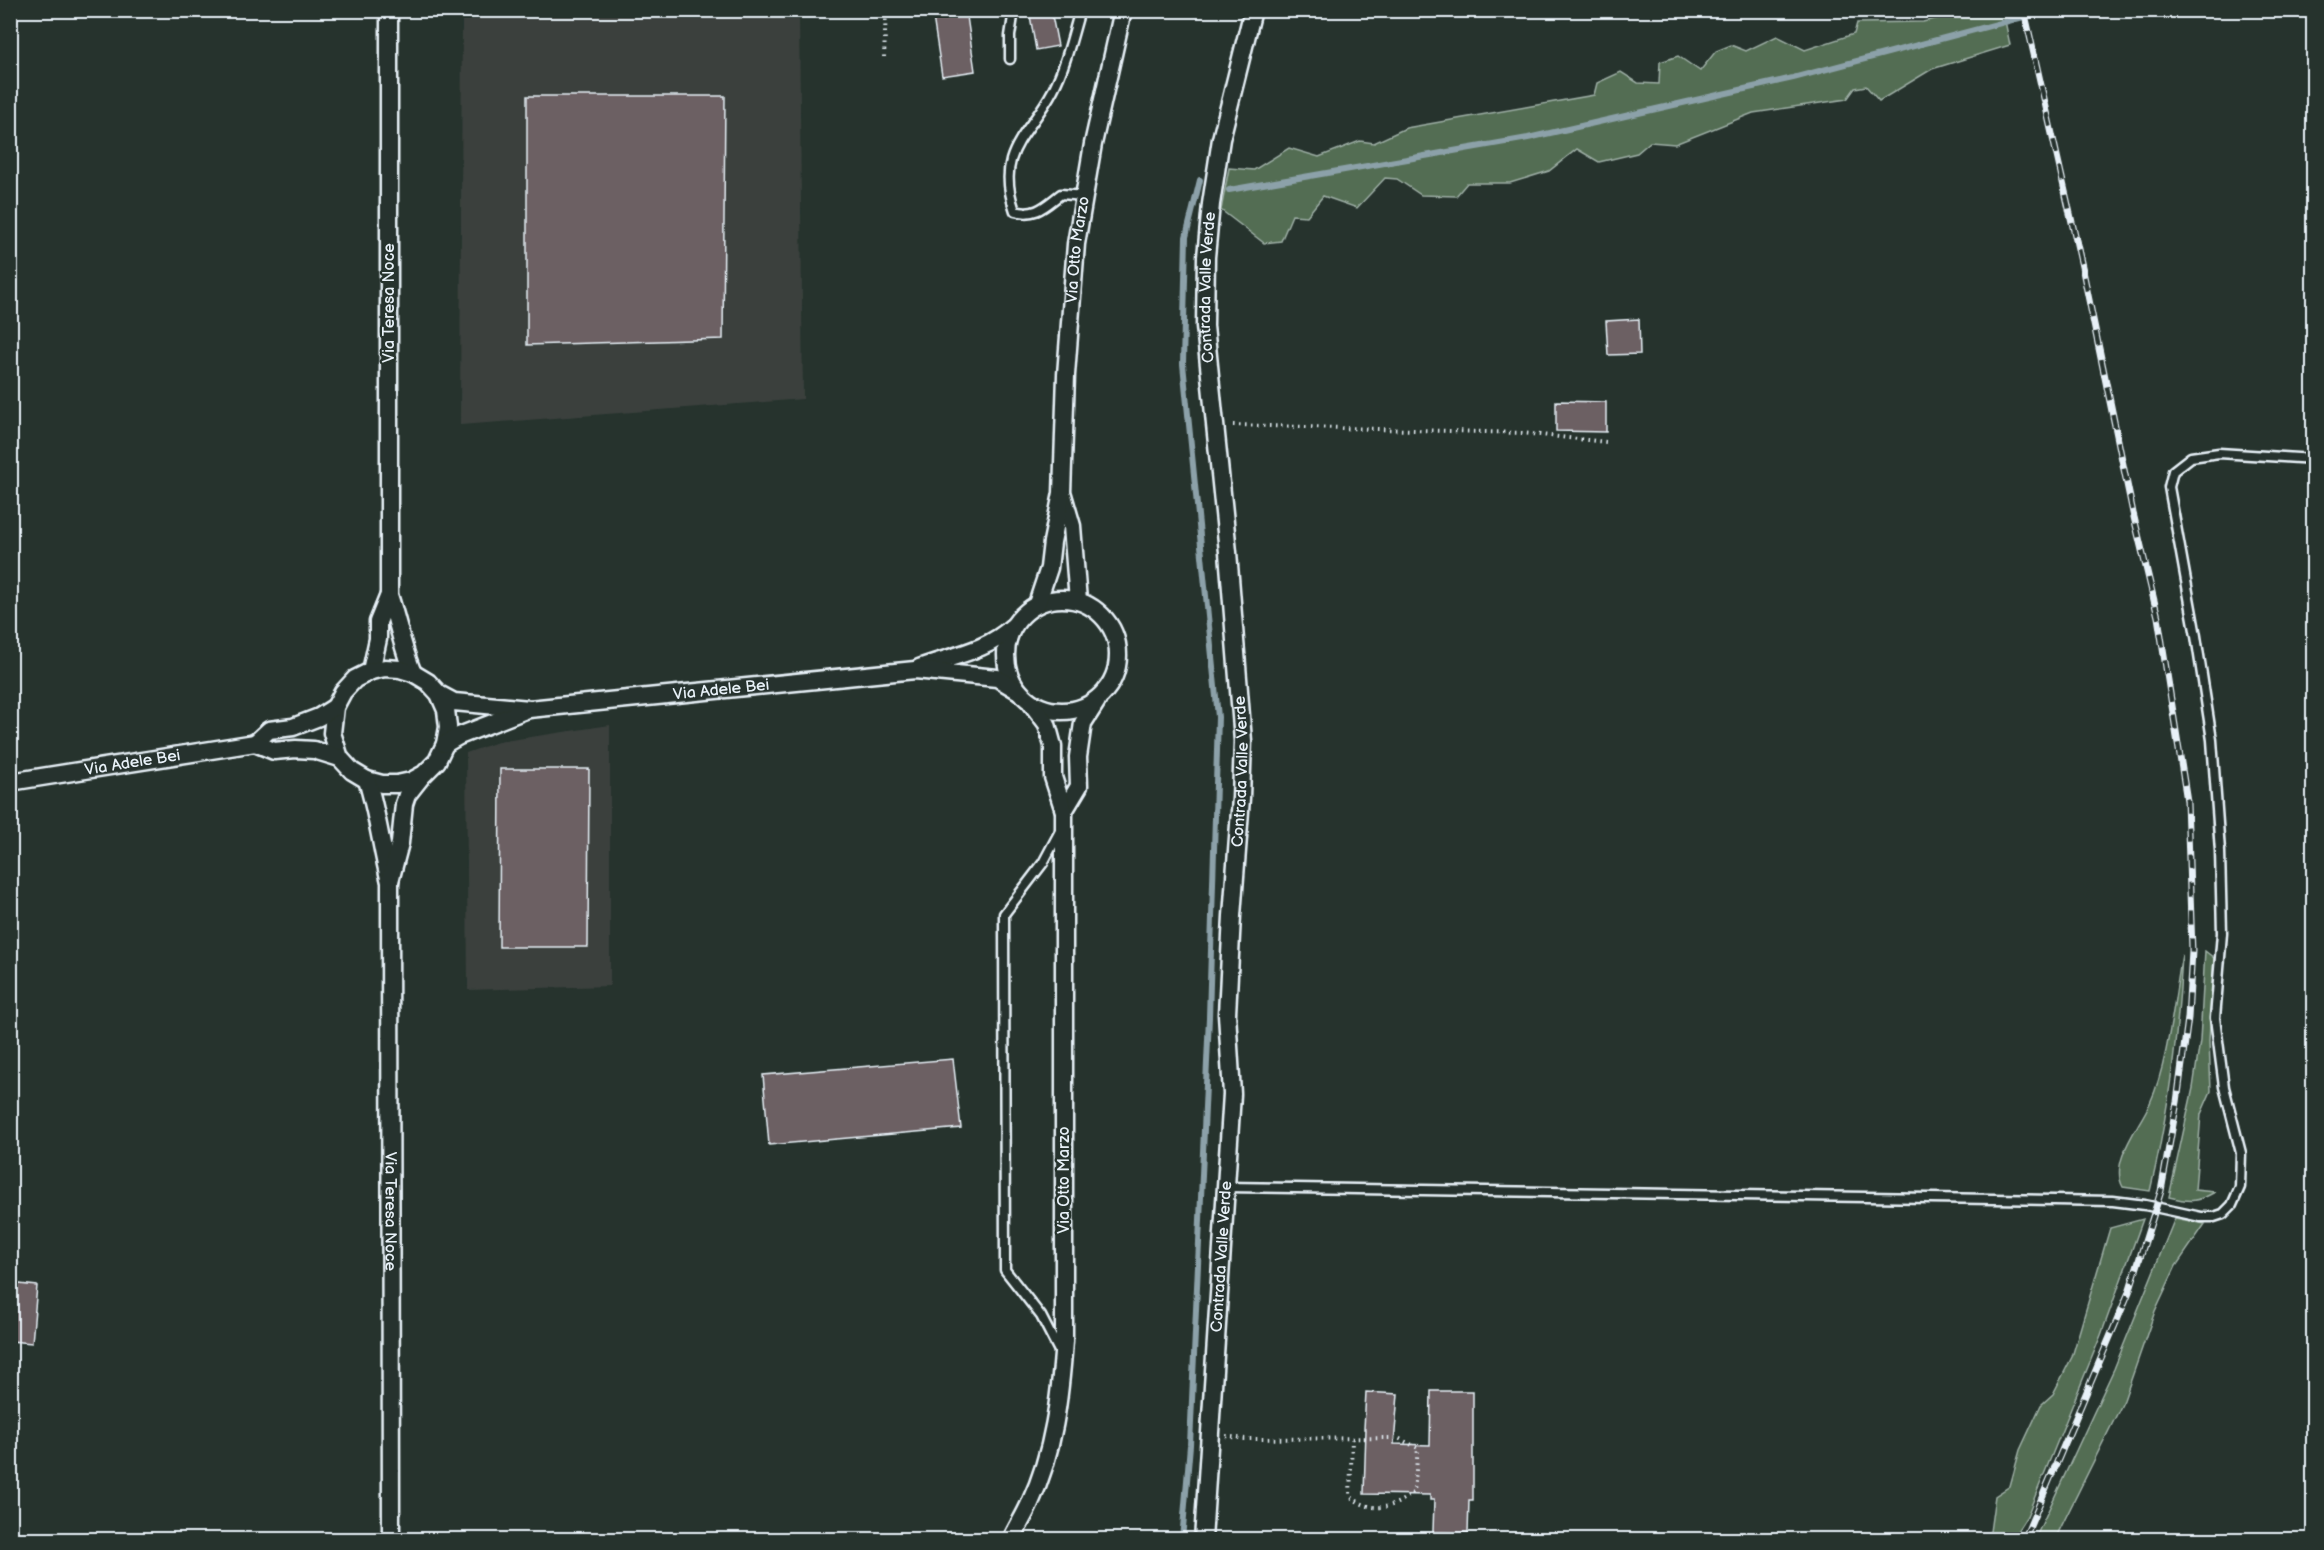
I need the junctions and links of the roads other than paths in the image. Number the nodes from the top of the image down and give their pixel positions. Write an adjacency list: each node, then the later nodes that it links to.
1 (389, 10): 10 (street, Via Teresa Noce)
2 (1014, 10): 6 (lane)
3 (1080, 10): 7 (lane)
4 (1123, 10): 7 (street, Via Otto Marzo)
5 (1253, 10): 31 (street, Contrada Valle Verde)
6 (1010, 59)
7 (1084, 196): 9 (street, Via Otto Marzo)
8 (2313, 459): 31 (lane)
9 (1062, 493): 11 (street, Via Otto Marzo); 12 (street, Via Otto Marzo)
10 (388, 595): 15 (street, Via Teresa Noce); 16 (street, Via Teresa Noce)
11 (1078, 600): 12 (street); 19 (street)
12 (1037, 604): 13 (street)
13 (1013, 627): 14 (street); 17 (street)
14 (915, 670): 17 (street); 22 (street, Via Adele Bei)
15 (371, 671): 16 (street); 21 (street)
16 (414, 673): 18 (street)
17 (1017, 690): 20 (street)
18 (439, 694): 22 (street, Via Adele Bei); 24 (street)
19 (1097, 700): 20 (street); 29 (street, Via Otto Marzo)
20 (1031, 703): 29 (street, Via Otto Marzo)
21 (335, 707): 23 (street, Via Adele Bei); 25 (street)
22 (529, 709): 24 (street, Via Adele Bei)
23 (255, 743): 25 (street, Via Adele Bei); 28 (street, Via Adele Bei)
24 (445, 744): 26 (street)
25 (340, 758): 27 (street)
26 (424, 774): 27 (street); 30 (street, Via Teresa Noce)
27 (367, 780): 30 (street, Via Teresa Noce)
28 (10, 782)
29 (1064, 817): 32 (street, Via Otto Marzo); 32 (lane)
30 (390, 882): 33 (street, Via Teresa Noce)
31 (1226, 1187): 35 (street, Contrada Valle Verde)
32 (1063, 1360): 34 (street, Via Otto Marzo)
33 (391, 1539)
34 (1011, 1539)
35 (1203, 1539)

